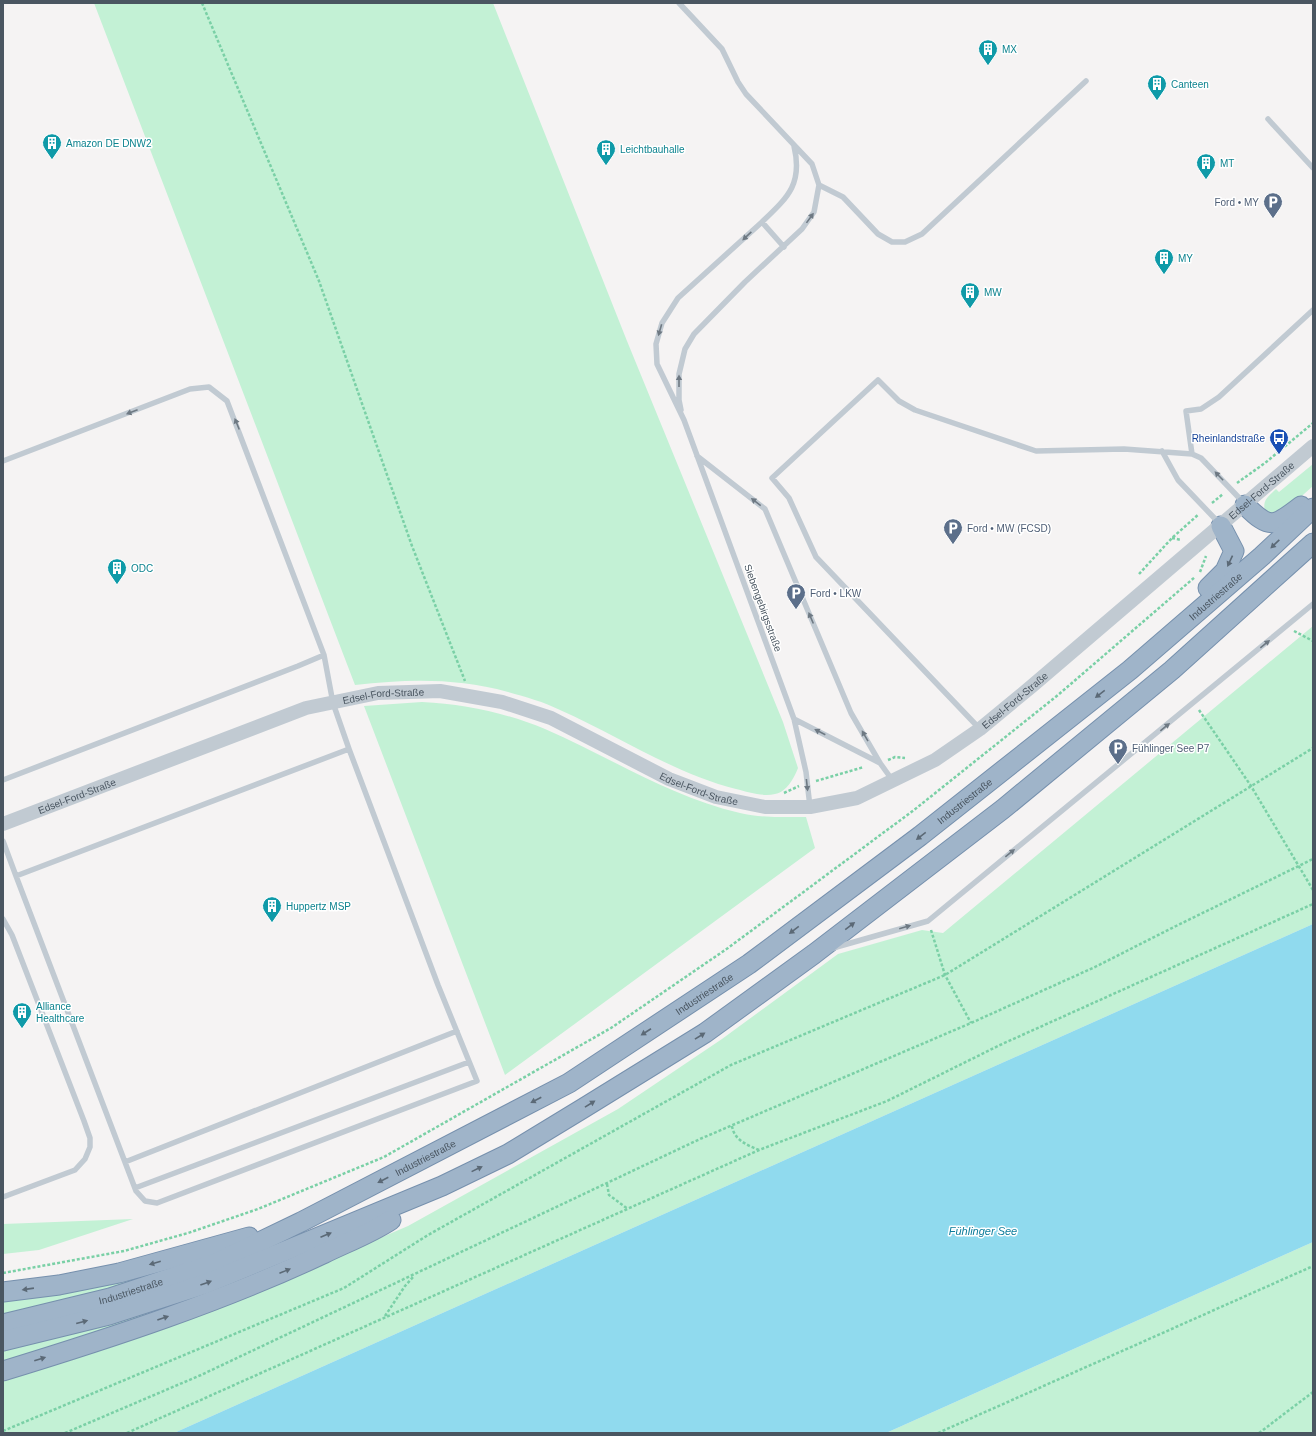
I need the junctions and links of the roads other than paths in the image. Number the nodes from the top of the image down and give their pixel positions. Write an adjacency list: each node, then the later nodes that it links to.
1 (679, 3): 4 (lane)
2 (1086, 82): 6 (lane)
3 (1268, 119): 5 (lane)
4 (794, 146): 6 (lane); 7 (lane)
5 (1313, 168)
6 (819, 185): 8 (lane, one-way to 6)
7 (762, 222): 8 (lane); 10 (lane, one-way to 10)
8 (784, 247): 10 (lane, one-way to 8)
9 (1313, 310): 13 (lane)
10 (684, 420): 14 (lane, Siebengebirgsstraße)
11 (1313, 446): 17 (street, Edsel-Ford-Straße)
12 (1162, 451): 13 (lane); 19 (lane); 26 (lane)
13 (1192, 454): 17 (lane, one-way to 13)
14 (697, 455): 25 (lane, Siebengebirgsstraße); 28 (lane, one-way to 14)
15 (3, 461): 22 (lane, one-way to 15)
16 (1313, 497): 17 (highway)
17 (1245, 505): 19 (street, Edsel-Ford-Straße)
18 (1313, 508): 23 (highway, Industriestraße, one-way to 23)
19 (1221, 526): 23 (highway, one-way to 23); 26 (street, Edsel-Ford-Straße)
20 (1313, 543): 36 (highway, Industriestraße, one-way to 20)
21 (1313, 604): 36 (lane, one-way to 21)
22 (324, 654): 24 (lane); 29 (lane)
23 (1130, 670): 43 (highway, Industriestraße, one-way to 43)
24 (333, 702): 27 (lane); 31 (street, Edsel-Ford-Straße); 32 (street, Edsel-Ford-Straße)
25 (794, 719): 28 (lane, one-way to 25); 31 (lane, Siebengebirgsstraße, one-way to 31)
26 (980, 729): 30 (street, Edsel-Ford-Straße)
27 (349, 749): 34 (lane); 37 (lane)
28 (880, 763): 30 (lane)
29 (3, 780)
30 (893, 781): 31 (street, Edsel-Ford-Straße)
31 (810, 806)
32 (3, 824)
33 (3, 841): 34 (lane)
34 (16, 876): 39 (lane)
35 (3, 919): 42 (lane)
36 (814, 954): 40 (highway, Industriestraße, one-way to 36)
37 (457, 1031): 38 (lane); 39 (lane)
38 (469, 1062): 41 (lane); 41 (lane)
39 (125, 1162): 41 (lane)
40 (442, 1186): 46 (highway, Industriestraße, one-way to 40); 47 (highway, one-way to 40)
41 (135, 1188)
42 (3, 1197)
43 (300, 1222): 44 (highway, one-way to 44); 45 (highway, Industriestraße)
44 (3, 1292)
45 (3, 1324)
46 (3, 1342)
47 (3, 1371)

